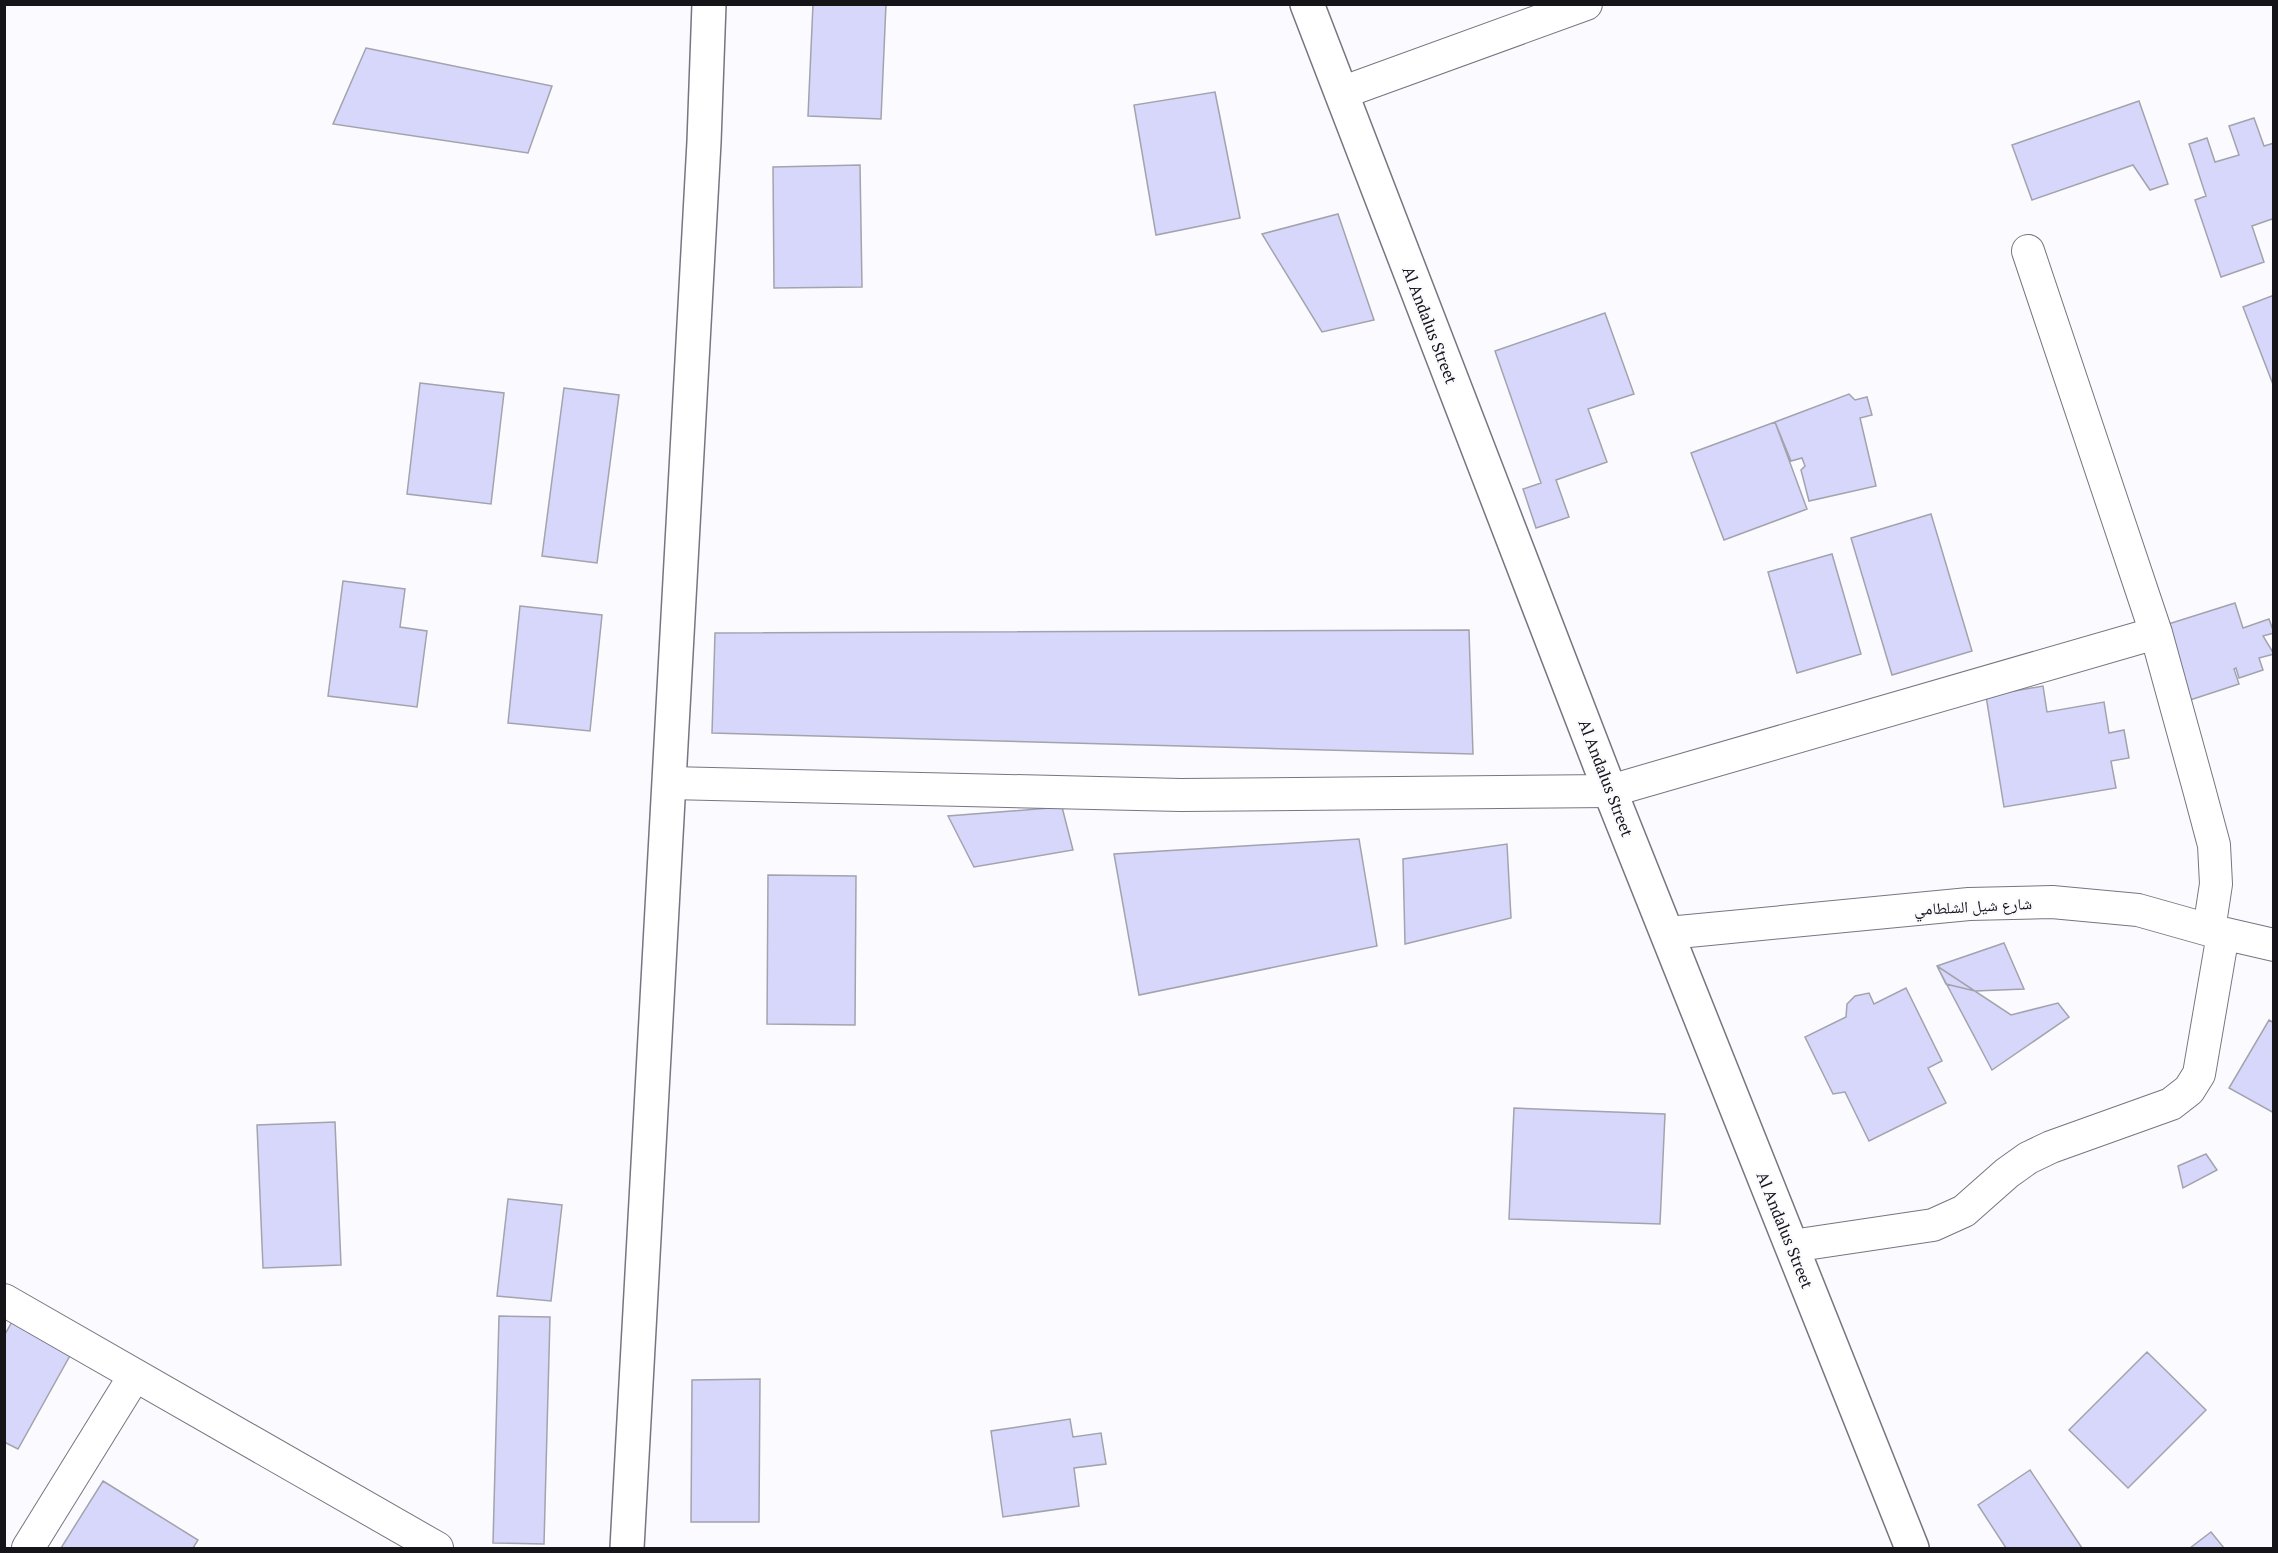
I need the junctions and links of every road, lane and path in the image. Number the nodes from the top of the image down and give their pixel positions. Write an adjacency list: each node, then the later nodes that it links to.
1 (709, 4): 7 (main road)
2 (1307, 4): 4 (main road, Al Andalus Street)
3 (1586, 4): 4 (street)
4 (1341, 93): 8 (main road, Al Andalus Street)
5 (2028, 251): 6 (street)
6 (2156, 633): 8 (street); 9 (street)
7 (670, 783): 8 (street); 17 (main road)
8 (1610, 791): 10 (main road, Al Andalus Street)
9 (2216, 932): 10 (street, شارع شيل الشلطامي); 11 (street, شارع شيل الشلطامي); 12 (street)
10 (1668, 933): 12 (main road, Al Andalus Street)
11 (2274, 945)
12 (1792, 1246): 18 (main road, Al Andalus Street)
13 (4, 1300): 14 (street)
14 (135, 1375): 15 (street); 16 (street)
15 (28, 1548)
16 (437, 1548)
17 (627, 1548)
18 (1912, 1548)

